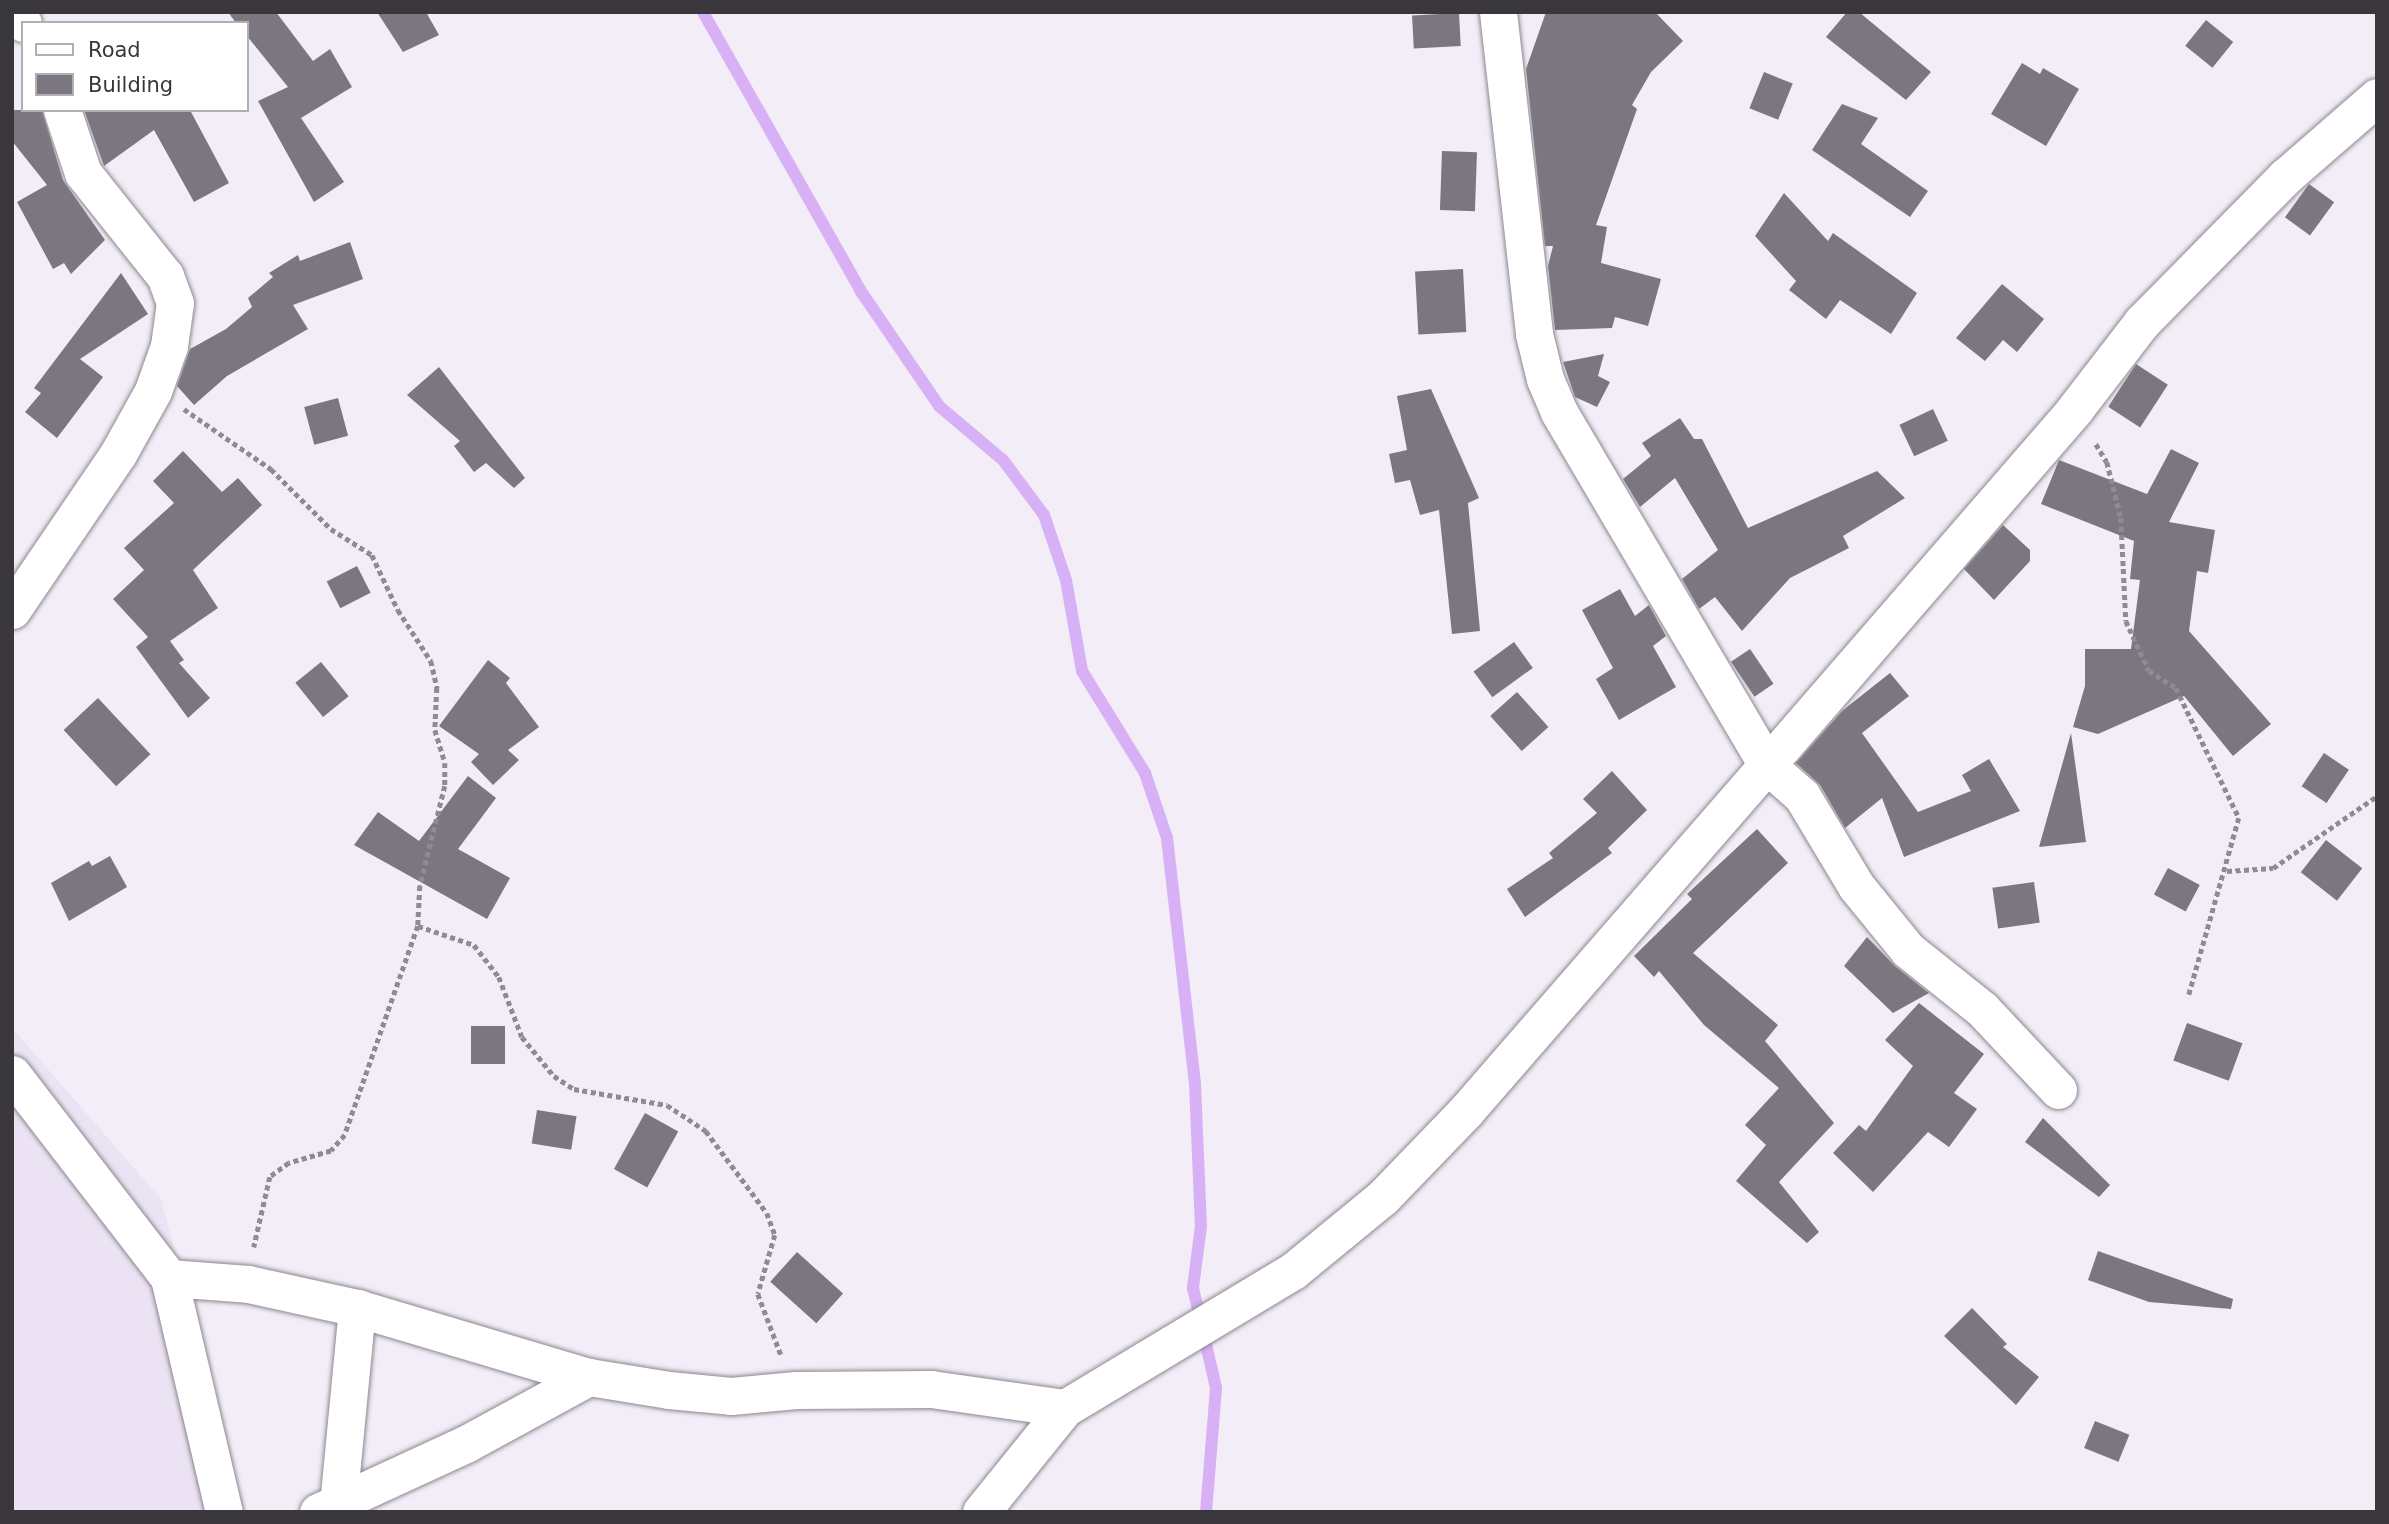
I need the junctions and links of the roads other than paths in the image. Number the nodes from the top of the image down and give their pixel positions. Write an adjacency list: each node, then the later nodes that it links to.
1 (1498, 12): 5 (street)
2 (2377, 97): 5 (street)
3 (63, 112): 4 (street)
4 (12, 610)
5 (1767, 765): 7 (street); 11 (street)
6 (12, 1074): 8 (street)
7 (2058, 1090)
8 (169, 1278): 9 (street); 13 (street)
9 (357, 1308): 10 (street); 12 (street)
10 (589, 1377): 11 (street); 12 (street)
11 (1065, 1408): 14 (street)
12 (328, 1508)
13 (224, 1512)
14 (981, 1512)

